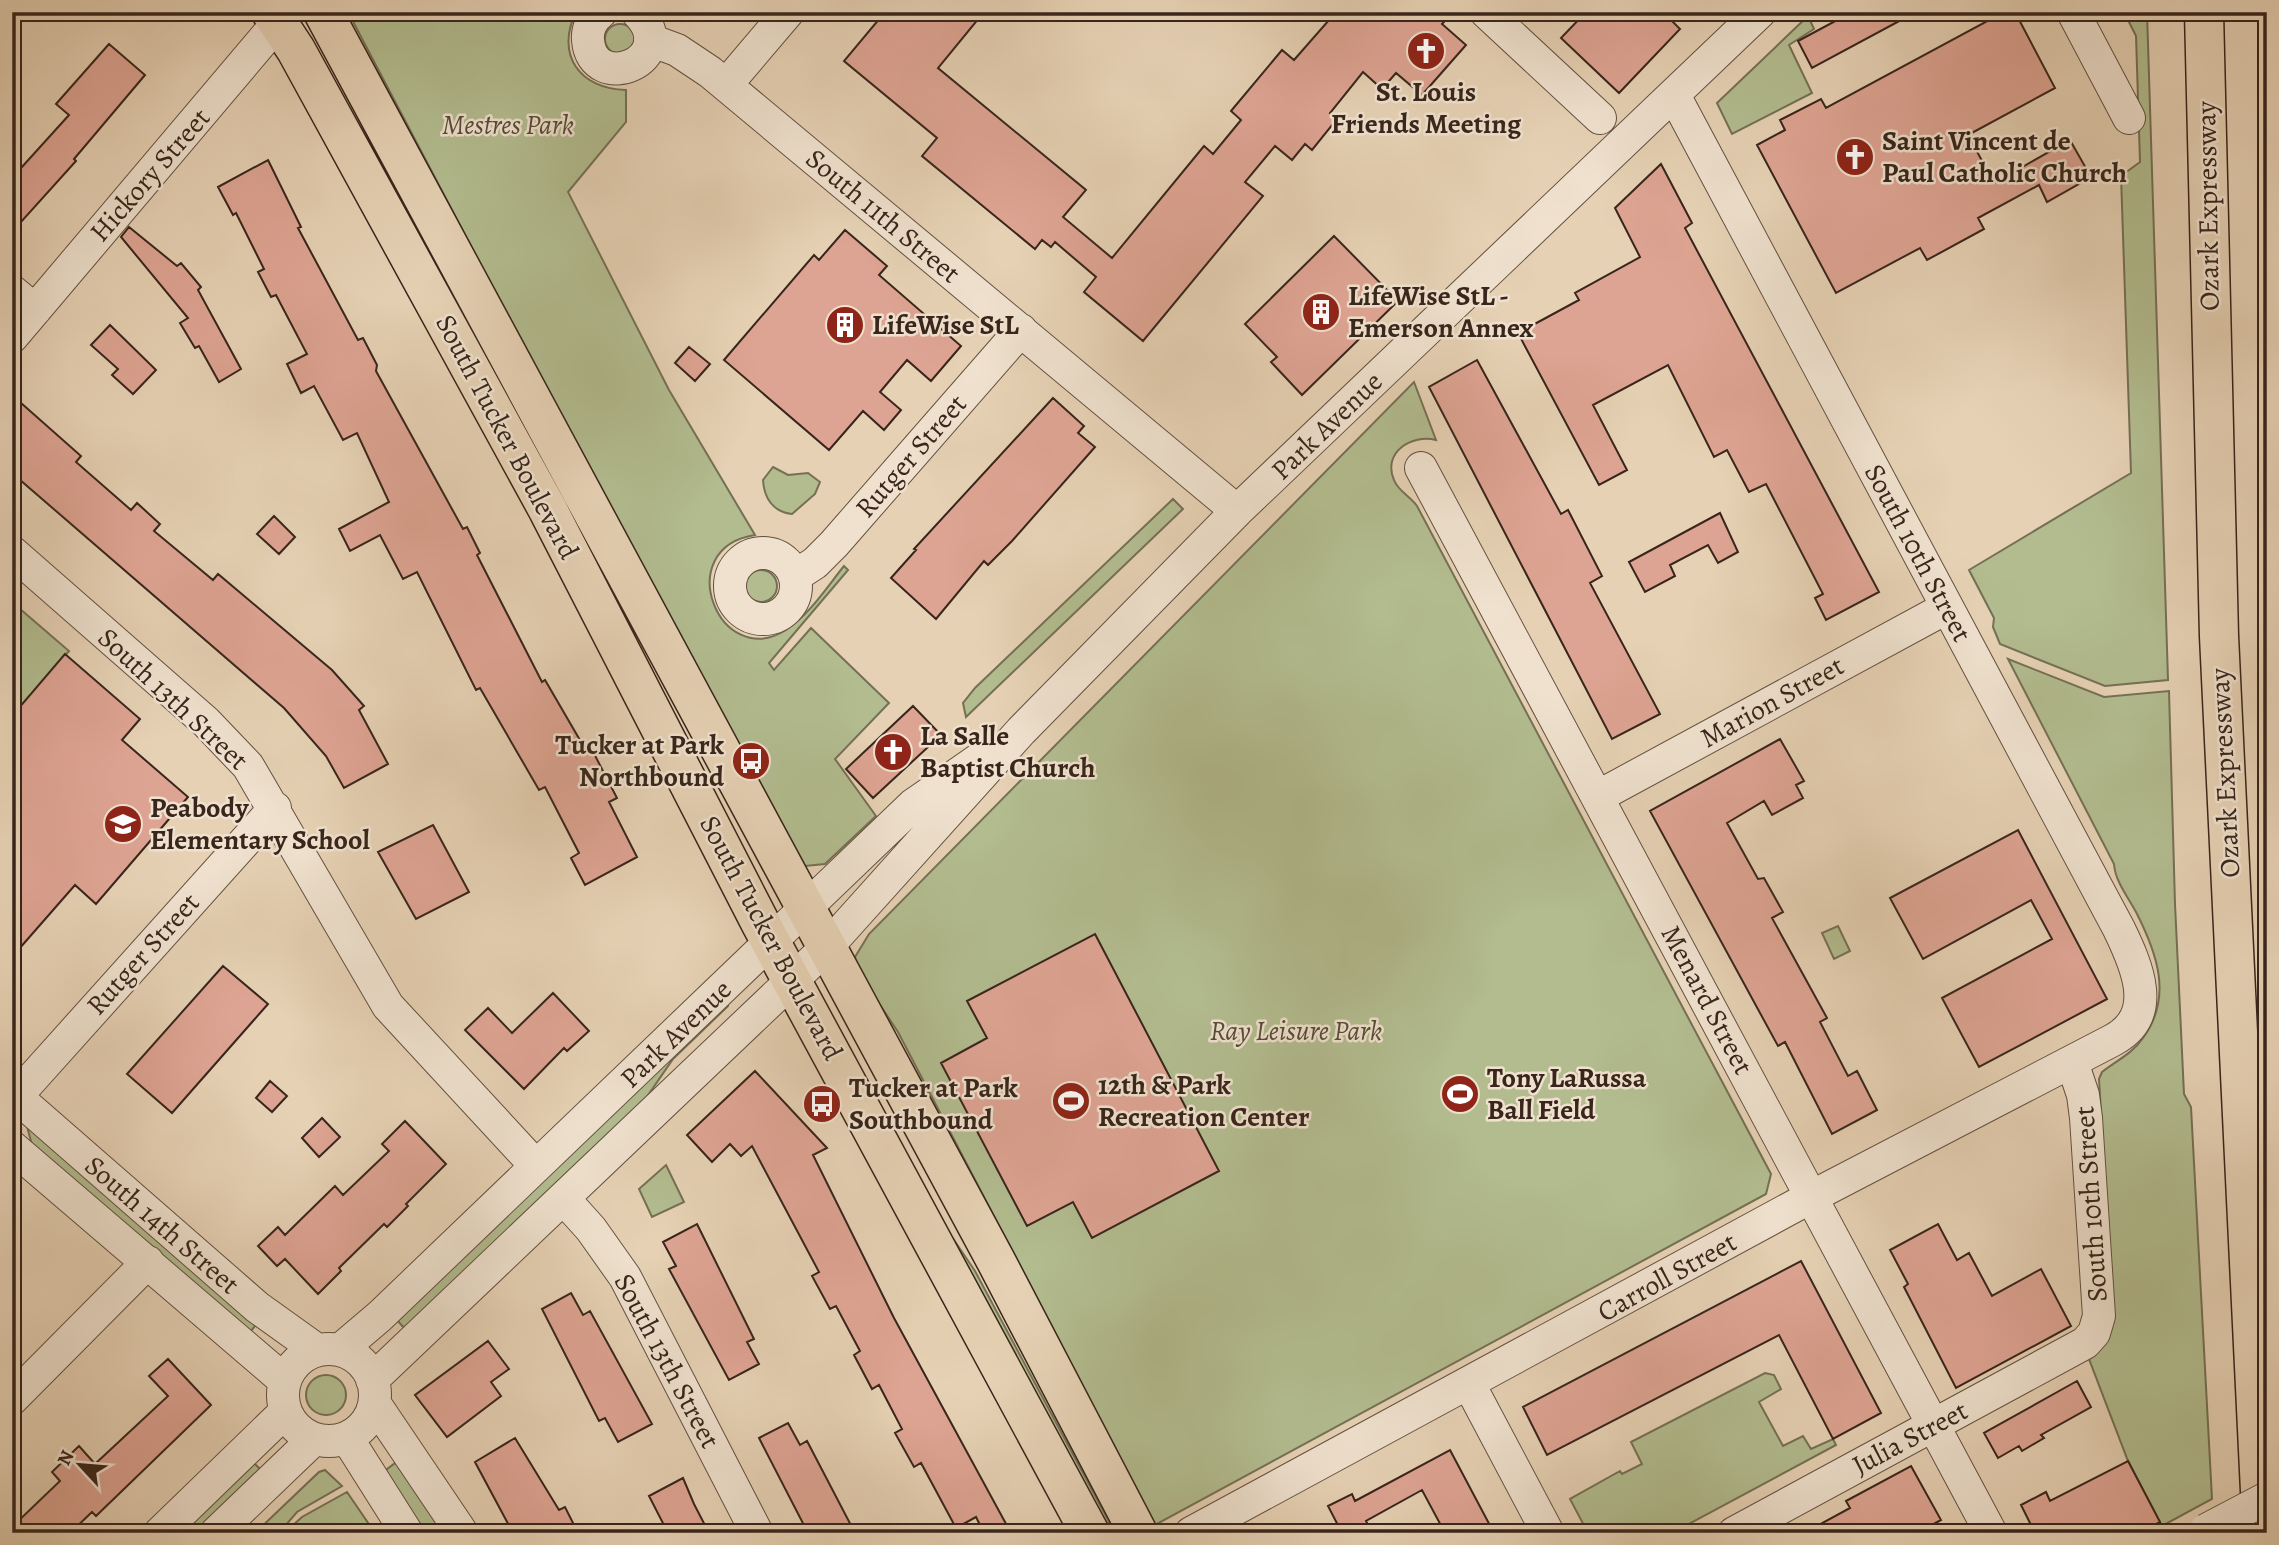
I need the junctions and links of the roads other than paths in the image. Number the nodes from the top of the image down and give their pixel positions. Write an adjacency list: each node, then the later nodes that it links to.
1 (323, 12): 25 (main road, South Tucker Boulevard)
2 (601, 12): 9 (street)
3 (788, 12): 10 (street)
4 (1486, 12): 12 (street)
5 (1760, 12): 11 (street, Park Avenue)
6 (2073, 12): 13 (street)
7 (2204, 12): 60 (main road, Ozark Expressway)
8 (279, 16): 14 (street, Hickory Street); 26 (main road, South Tucker Boulevard)
9 (644, 26): 10 (street, South 11th Street)
10 (726, 85): 15 (street, South 11th Street)
11 (1674, 95): 18 (street, Park Avenue); 21 (street, South 10th Street)
12 (1600, 118)
13 (2129, 118)
14 (23, 300): 16 (street, Hickory Street)
15 (1021, 330): 18 (street, South 11th Street); 20 (street, Rutger Street)
16 (12, 337)
17 (1421, 468): 23 (street, Menard Street)
18 (1237, 511): 22 (street, Park Avenue)
19 (12, 552): 24 (street, South 13th Street)
20 (794, 576)
21 (1946, 608): 23 (street, Marion Street); 29 (street, South 10th Street)
22 (1021, 730): 25 (street, Park Avenue); 27 (street, Park Avenue)
23 (1599, 796): 34 (street, Menard Street)
24 (275, 808): 31 (street, Rutger Street); 33 (street, South 13th Street)
25 (806, 910): 26 (street, Park Avenue); 27 (main road, South Tucker Boulevard)
26 (772, 943): 28 (main road, South Tucker Boulevard); 33 (street, Park Avenue)
27 (826, 948): 28 (street, Park Avenue); 55 (main road, South Tucker Boulevard)
28 (793, 980): 35 (street, Park Avenue); 54 (main road, South Tucker Boulevard)
29 (2137, 1017): 30 (street, Carroll Street)
30 (2072, 1062): 34 (street, Carroll Street); 37 (street, South 10th Street)
31 (13, 1097): 38 (street, South 14th Street)
32 (12, 1147): 36 (street, South 14th Street)
33 (536, 1166): 38 (street, Park Avenue)
34 (1811, 1197): 40 (street, Carroll Street); 44 (street, Menard Street)
35 (564, 1199): 41 (street, Park Avenue); 53 (street, South 13th Street)
36 (148, 1262): 39 (street, South 14th Street); 42 (street)
37 (2085, 1343): 44 (street, Julia Street)
38 (329, 1350): 39 (street); 41 (street)
39 (285, 1381): 43 (street)
40 (1469, 1384): 56 (street, Carroll Street); 57 (street)
41 (373, 1392): 45 (street); 52 (street)
42 (12, 1399)
43 (285, 1412): 46 (street); 49 (street)
44 (1933, 1425): 58 (street, Julia Street); 59 (street, Menard Street)
45 (347, 1438): 46 (street); 51 (street)
46 (314, 1439): 50 (street)
47 (2267, 1498): 48 (street, bridge)
48 (2204, 1532)
49 (160, 1533)
50 (216, 1533)
51 (407, 1533)
52 (461, 1533)
53 (757, 1533)
54 (1090, 1533)
55 (1139, 1533)
56 (1191, 1533)
57 (1548, 1533)
58 (1734, 1533)
59 (1991, 1533)
60 (2262, 1533)

